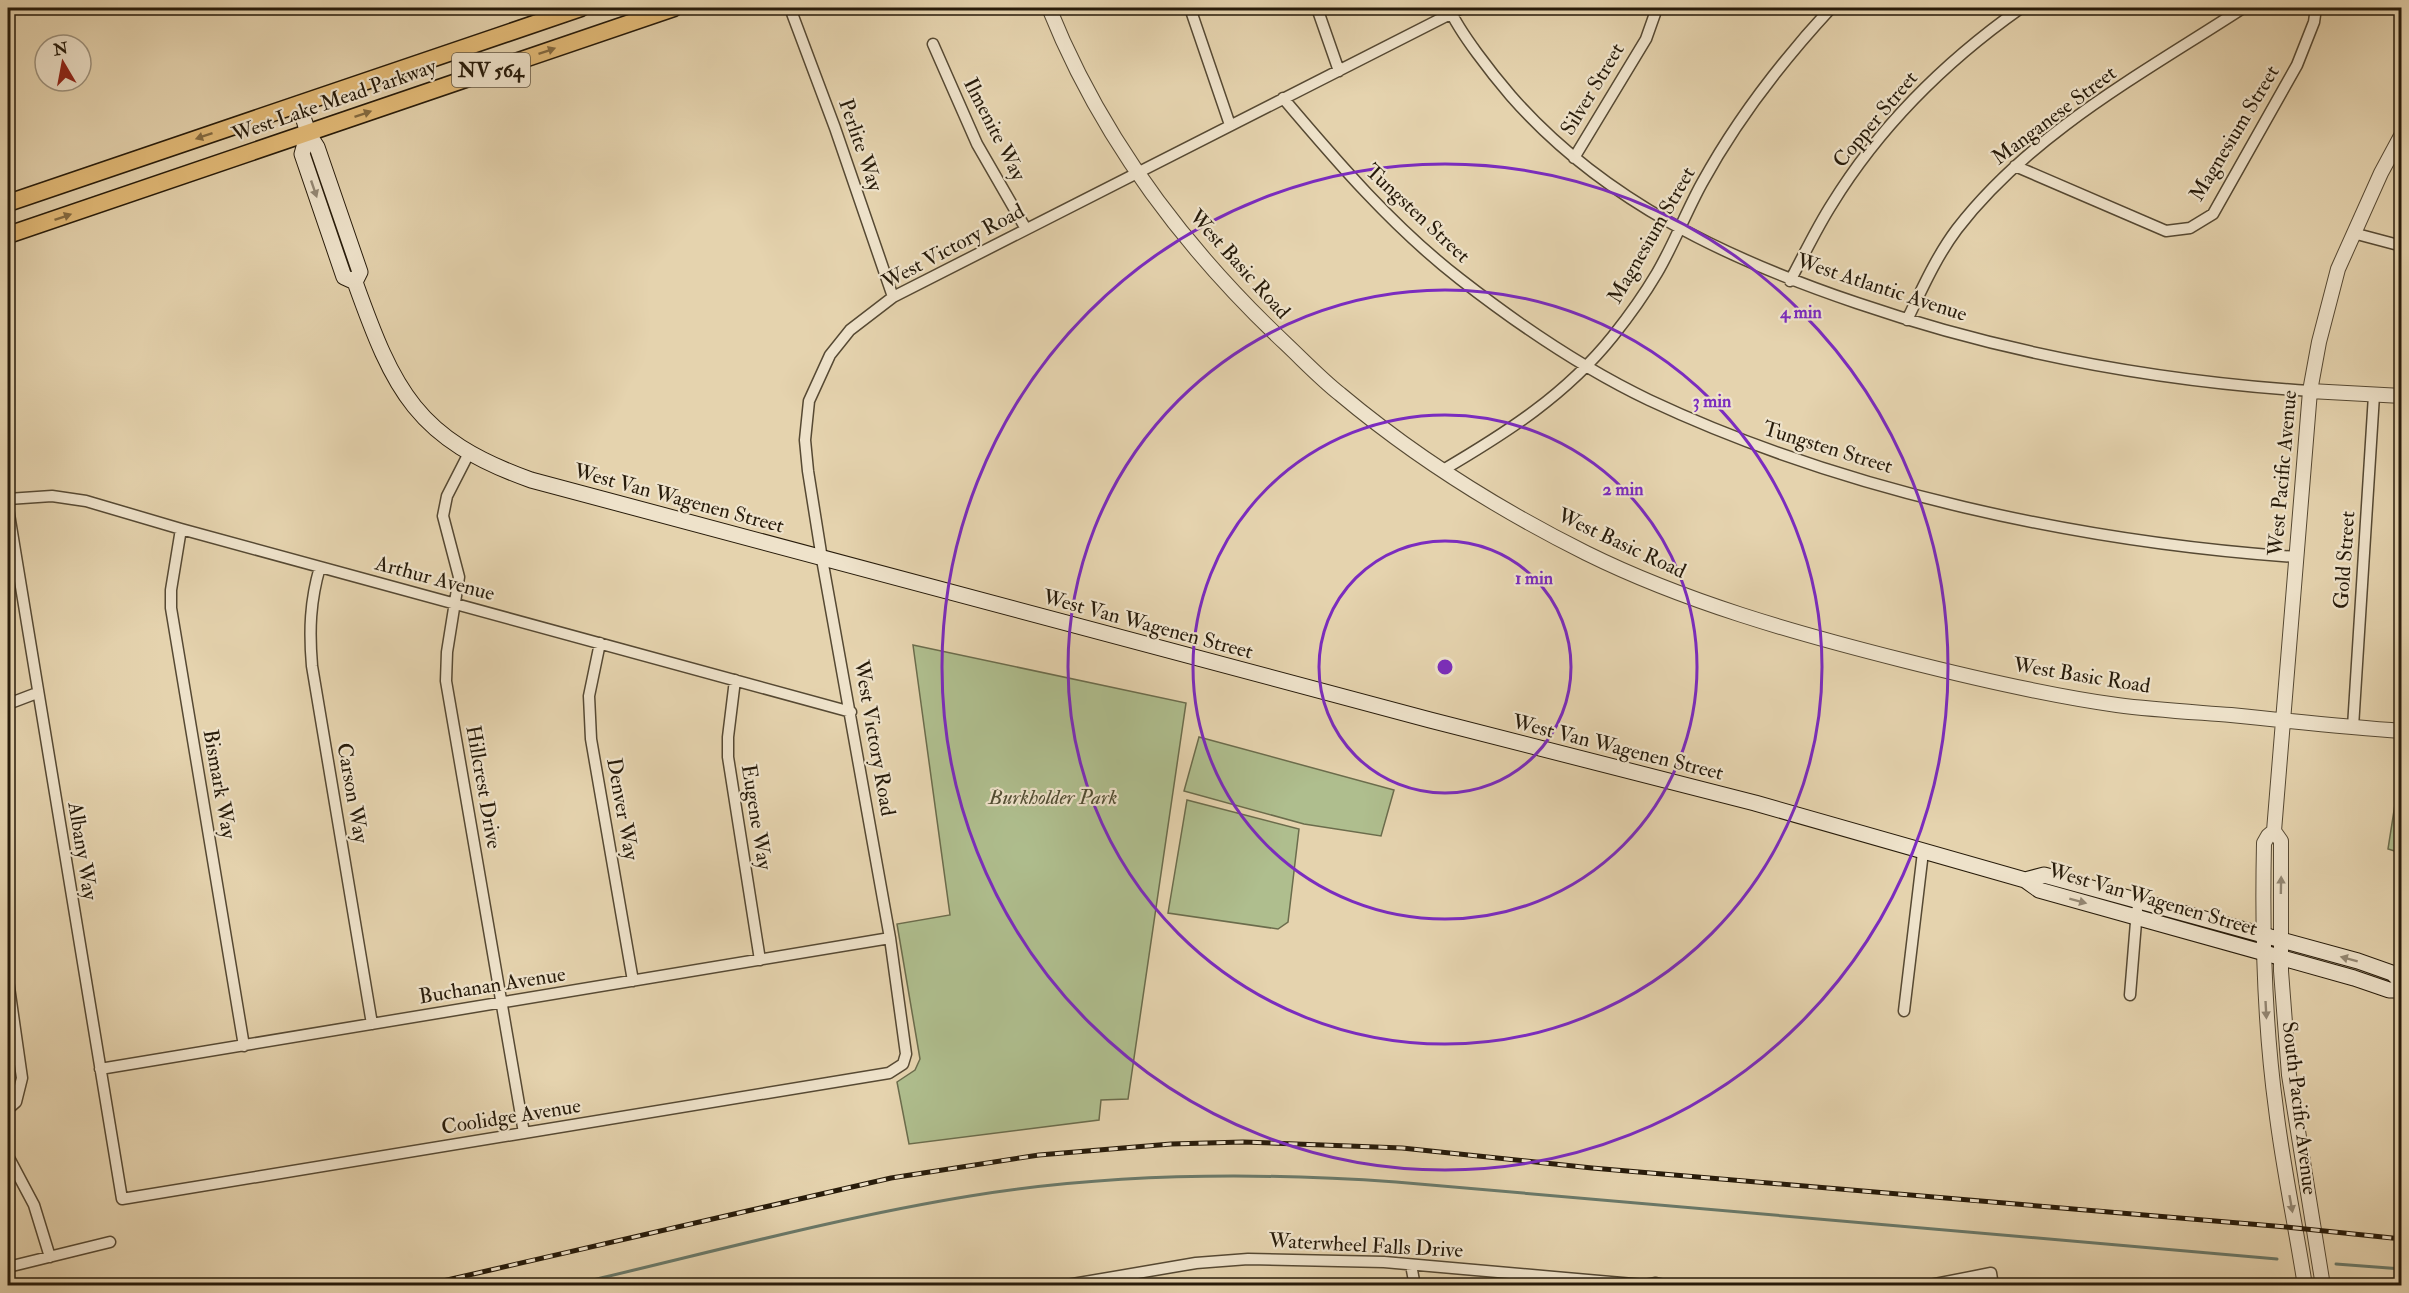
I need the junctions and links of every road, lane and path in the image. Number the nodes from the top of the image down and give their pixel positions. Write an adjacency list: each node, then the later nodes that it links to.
1 (580, 8): 17 (main road, West Lake Mead Parkway / NV 564)
2 (674, 8): 19 (main road, West Lake Mead Parkway / NV 564, one-way to 2)
3 (789, 8): 31 (street, Perlite Way)
4 (1049, 8): 23 (street, West Basic Road)
5 (1190, 8): 18 (street)
6 (1317, 8): 15 (street)
7 (1462, 8): 13 (street, West Victory Road)
8 (1658, 8): 21 (street, Silver Street)
9 (1831, 8): 26 (street, Magnesium Street)
10 (2020, 8): 30 (street, Copper Street)
11 (2243, 8): 22 (street, Manganese Street)
12 (2316, 8): 22 (street, Magnesium Street)
13 (1450, 10): 15 (street, West Victory Road); 21 (street, West Atlantic Avenue)
14 (933, 44): 25 (street, Ilmenite Way)
15 (1339, 71): 16 (street, West Victory Road)
16 (1283, 98): 18 (street, West Victory Road); 33 (street, Tungsten Street)
17 (299, 104): 19 (main road, West Van Wagenen Street); 24 (main road, West Lake Mead Parkway / NV 564, one-way to 24)
18 (1230, 125): 23 (street, West Victory Road)
19 (308, 133): 28 (main road, West Lake Mead Parkway / NV 564, one-way to 19); 37 (main road, West Van Wagenen Street)
20 (2402, 134): 27 (street, West Pacific Avenue)
21 (1574, 158): 26 (street, West Atlantic Avenue)
22 (2015, 166): 32 (street, Manganese Street)
23 (1136, 173): 25 (street, West Victory Road); 38 (street, West Basic Road)
24 (8, 203)
25 (1026, 229): 31 (street, West Victory Road)
26 (1680, 229): 30 (street, West Atlantic Avenue); 33 (street, Magnesium Street)
27 (2353, 233): 29 (street); 34 (street, West Pacific Avenue)
28 (8, 235)
29 (2402, 246)
30 (1790, 281): 32 (street, West Atlantic Avenue)
31 (893, 297): 43 (street, West Victory Road)
32 (1906, 320): 34 (street, West Atlantic Avenue)
33 (1586, 366): 38 (street, Magnesium Street); 42 (street, Tungsten Street)
34 (2310, 391): 35 (street, West Atlantic Avenue); 42 (street, West Pacific Avenue)
35 (2374, 395): 36 (street, West Atlantic Avenue); 52 (street, Gold Street)
36 (2402, 396)
37 (469, 453): 43 (main road, West Van Wagenen Street); 45 (street, Hillcrest Drive)
38 (1443, 470): 51 (street, West Basic Road)
39 (8, 499): 41 (street, Arthur Avenue)
40 (8, 508): 48 (street, Albany Way)
41 (181, 529): 44 (street, Arthur Avenue); 70 (street, Bismark Way)
42 (2295, 557): 51 (street, West Pacific Avenue)
43 (822, 559): 50 (street, West Victory Road); 54 (main road, West Van Wagenen Street)
44 (320, 567): 45 (street, Arthur Avenue); 69 (street, Carson Way)
45 (454, 603): 46 (street, Arthur Avenue); 67 (street, Hillcrest Drive)
46 (600, 643): 47 (street, Arthur Avenue); 63 (street, Denver Way)
47 (735, 680): 50 (street, Arthur Avenue); 61 (street, Eugene Way)
48 (37, 693): 49 (street); 72 (street, Albany Way)
49 (8, 704)
50 (851, 712): 59 (street, West Victory Road)
51 (2283, 720): 52 (street, West Basic Road); 58 (street, West Pacific Avenue)
52 (2353, 728): 53 (street, West Basic Road)
53 (2402, 731)
54 (1923, 852): 55 (main road, West Van Wagenen Street); 68 (street)
55 (2025, 880): 56 (main road, West Van Wagenen Street); 57 (main road, West Van Wagenen Street, one-way to 57)
56 (2138, 901): 57 (street); 58 (main road, West Van Wagenen Street)
57 (2137, 917): 60 (main road, West Van Wagenen Street); 66 (street)
58 (2271, 937): 60 (street, South Pacific Avenue); 64 (main road, West Van Wagenen Street, one-way to 58)
59 (890, 938): 61 (street, Buchanan Avenue); 71 (street, West Victory Road)
60 (2271, 954): 65 (main road, West Van Wagenen Street); 86 (street, South Pacific Avenue, one-way to 86); 87 (street, South Pacific Avenue)
61 (760, 960): 63 (street, Buchanan Avenue)
62 (8, 980): 73 (street)
63 (633, 981): 67 (street, Buchanan Avenue)
64 (2402, 982)
65 (2402, 990)
66 (2130, 995)
67 (502, 1003): 69 (street, Buchanan Avenue); 74 (street, Hillcrest Drive)
68 (1904, 1011)
69 (372, 1024): 70 (street, Buchanan Avenue)
70 (244, 1046): 72 (street, Buchanan Avenue)
71 (903, 1064): 74 (street, Coolidge Avenue)
72 (100, 1069): 76 (street, Albany Way)
73 (8, 1109)
74 (524, 1133): 76 (street, Coolidge Avenue)
75 (8, 1156): 78 (street)
76 (122, 1199)
77 (110, 1242): 78 (street)
78 (50, 1257): 80 (street)
79 (1411, 1265): 81 (street, Waterwheel Falls Drive); 82 (street); 83 (street, Waterwheel Falls Drive)
80 (8, 1267)
81 (1060, 1286)
82 (1414, 1286)
83 (1669, 1286)
84 (1925, 1286): 85 (street)
85 (1993, 1286)
86 (2306, 1286)
87 (2323, 1286)

